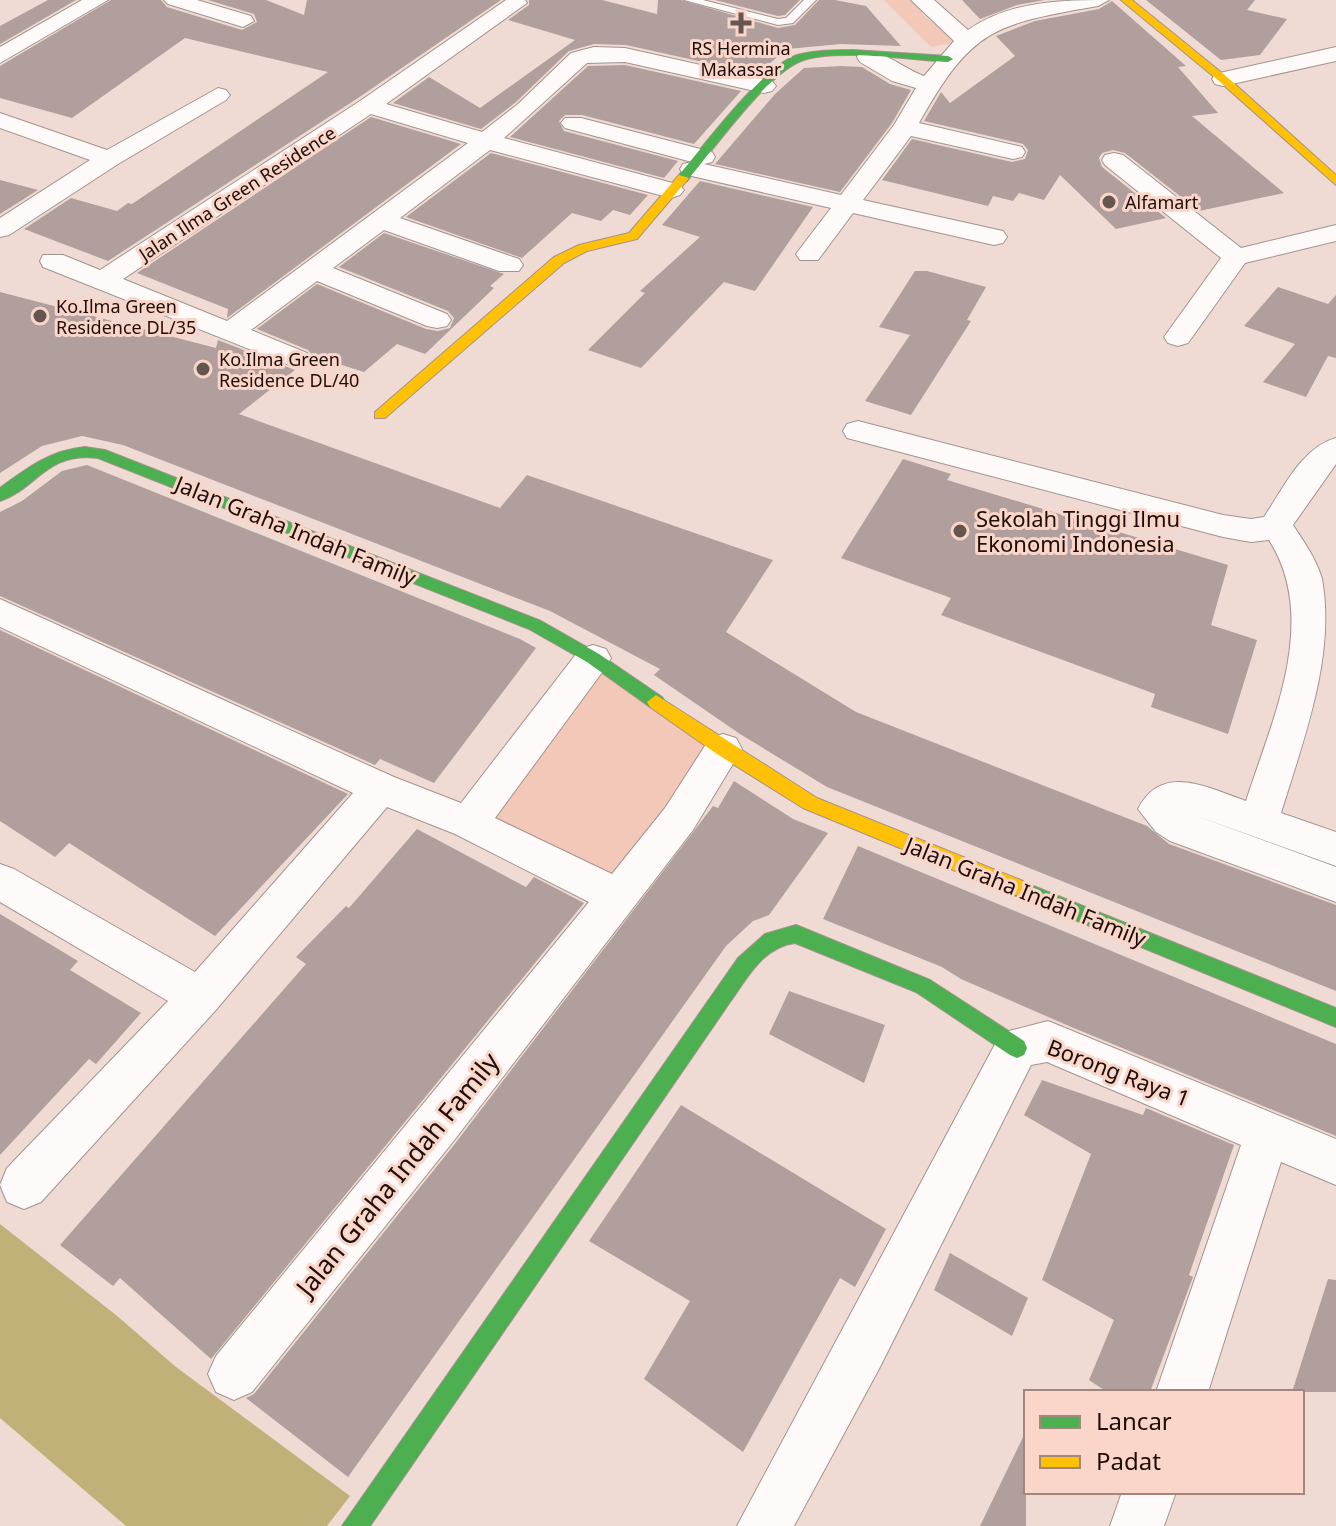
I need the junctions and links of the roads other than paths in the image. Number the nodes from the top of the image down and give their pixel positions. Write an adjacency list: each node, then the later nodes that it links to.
1 (97, 0): 14 (street)
2 (690, 0): 3 (lane)
3 (810, 0)
4 (922, 0): 9 (street)
5 (1098, 0): 11 (street)
6 (1126, 0): 17 (street)
7 (188, 2): 10 (street)
8 (516, 3): 21 (street, Jalan Ilma Green Residence)
9 (942, 18): 11 (street); 12 (street)
10 (243, 21)
11 (990, 26): 12 (street)
12 (967, 41): 16 (street)
13 (1336, 54): 17 (street)
14 (0, 56)
15 (868, 57): 16 (street); 18 (street); 19 (street)
16 (948, 59): 18 (street)
17 (1223, 79): 30 (street)
18 (929, 85): 24 (street)
19 (764, 86): 25 (street); 29 (street)
20 (218, 95): 27 (street)
21 (368, 106): 25 (street); 42 (street, Jalan Ilma Green Residence)
22 (0, 120): 27 (street)
23 (573, 123): 29 (street)
24 (905, 127): 26 (street); 32 (street)
25 (486, 141): 31 (street); 33 (street)
26 (1013, 152)
27 (109, 159): 34 (street)
28 (1114, 160): 38 (street)
29 (698, 163): 31 (street); 32 (street)
30 (1336, 181)
31 (671, 190): 47 (street)
32 (846, 204): 36 (street); 37 (street)
33 (379, 219): 40 (street); 41 (street)
34 (0, 229)
35 (1336, 233): 38 (street)
36 (994, 237)
37 (809, 254)
38 (1236, 257): 45 (street)
39 (53, 261): 42 (street, Jalan Ilma Green Residence)
40 (509, 265)
41 (314, 270): 43 (street); 44 (street)
42 (105, 279): 44 (street, Jalan Ilma Green Residence)
43 (437, 320)
44 (232, 331): 46 (street, Jalan Ilma Green Residence)
45 (1178, 337)
46 (297, 359)
47 (380, 415)
48 (858, 431): 51 (street)
49 (1336, 448): 51 (street)
50 (0, 496): 53 (street, Jalan Graha Indah Family)
51 (1276, 525): 56 (street)
52 (0, 612): 55 (street)
53 (593, 658): 54 (street, Jalan Graha Indah Family); 57 (street)
54 (723, 749): 61 (street, Jalan Graha Indah Family); 63 (street, Jalan Graha Indah Family)
55 (380, 788): 57 (street); 62 (street)
56 (1259, 821): 58 (street); 60 (street)
57 (469, 823): 61 (street)
58 (1336, 849)
59 (0, 881): 62 (street)
60 (1336, 885)
61 (617, 896): 68 (street, Jalan Graha Indah Family)
62 (200, 997): 67 (street)
63 (1336, 1018)
64 (1017, 1048): 65 (street, Borong Raya 1); 71 (street, Borong Raya 1); 72 (street)
65 (1268, 1132): 66 (street, Borong Raya 1); 69 (street)
66 (1336, 1162)
67 (24, 1185)
68 (234, 1374)
69 (1183, 1390)
70 (1148, 1494): 73 (street)
71 (355, 1526)
72 (764, 1526)
73 (1137, 1526)

